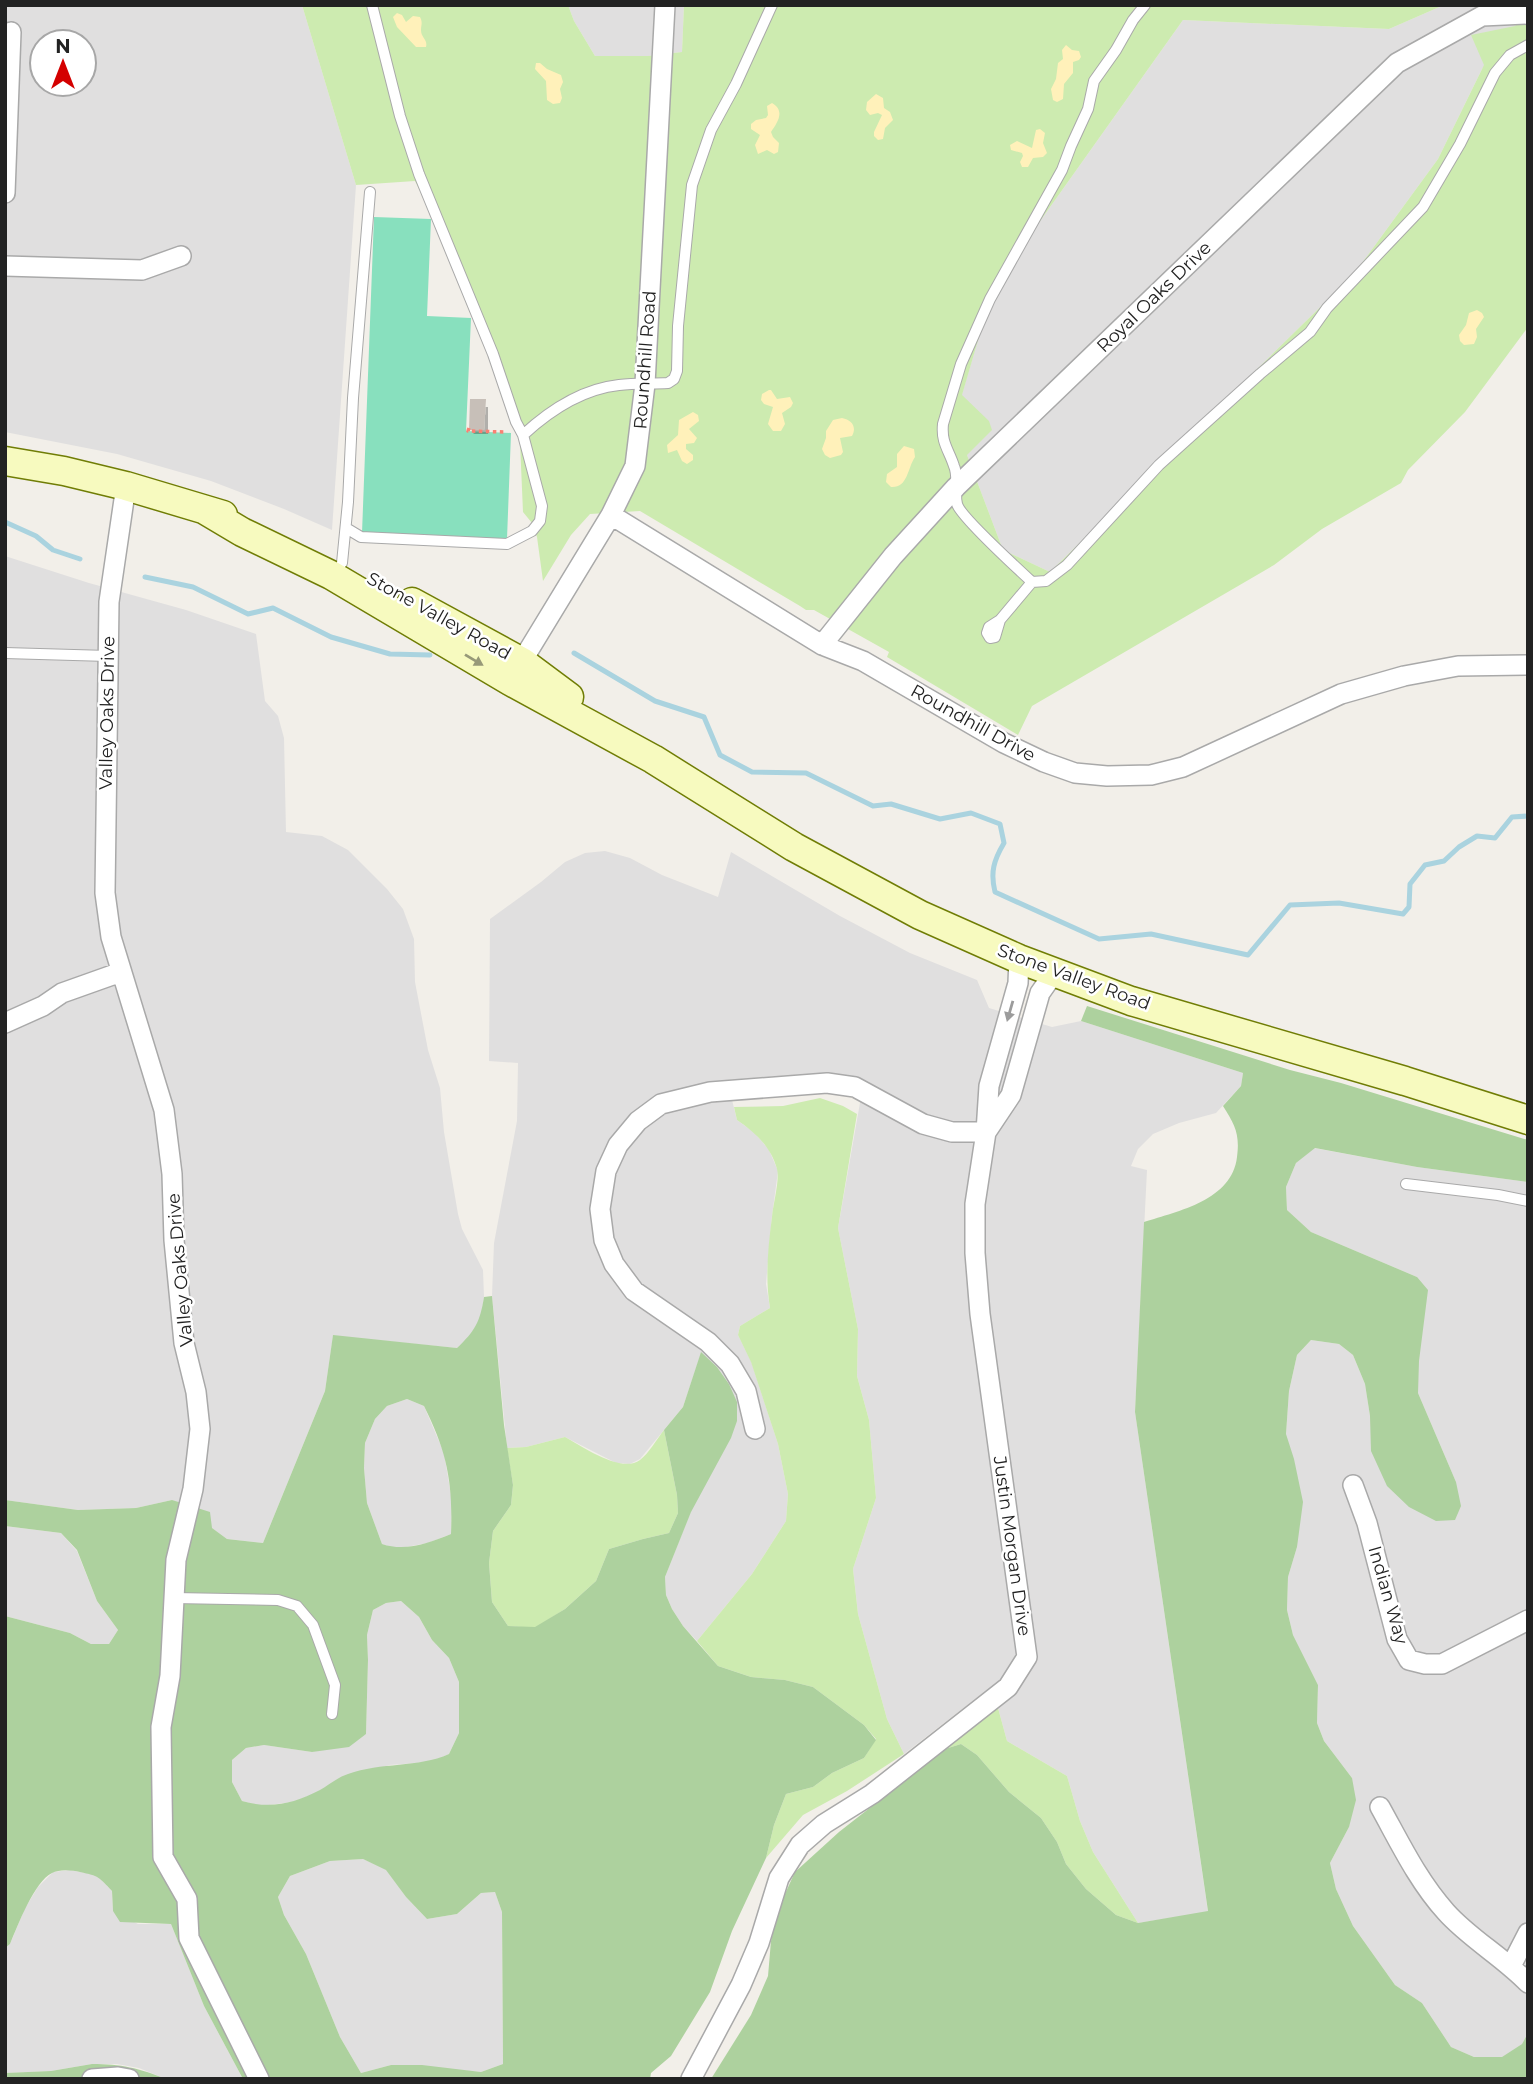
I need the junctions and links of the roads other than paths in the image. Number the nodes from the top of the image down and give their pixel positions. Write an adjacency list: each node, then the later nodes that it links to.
1 (372, 5): 14 (lane)
2 (665, 5): 13 (street, Roundhill Road)
3 (772, 5): 13 (lane)
4 (1145, 5): 17 (lane)
5 (1481, 11): 6 (street, Royal Oaks Drive); 17 (street, Royal Oaks Drive)
6 (1528, 14)
7 (11, 33): 10 (street)
8 (1528, 45): 22 (lane)
9 (370, 192): 20 (lane)
10 (5, 193)
11 (181, 256): 12 (street)
12 (5, 266)
13 (645, 384): 14 (lane); 19 (street, Roundhill Road)
14 (522, 433): 20 (lane)
15 (5, 461): 16 (street, Stone Valley Road)
16 (126, 486): 18 (street, Stone Valley Road); 26 (street, Valley Oaks Drive)
17 (956, 487): 22 (lane); 24 (street, Royal Oaks Drive)
18 (205, 510): 21 (street, Stone Valley Road); 28 (street, Stone Valley Road, one-way to 28)
19 (611, 515): 24 (street, Roundhill Drive); 28 (street, Roundhill Road)
20 (345, 528): 21 (lane)
21 (342, 563): 28 (street, Stone Valley Road)
22 (1031, 582): 23 (lane)
23 (1000, 621)
24 (822, 645): 27 (street, Roundhill Drive)
25 (5, 653): 26 (lane)
26 (108, 656): 30 (street, Valley Oaks Drive)
27 (1528, 665)
28 (516, 672): 29 (street, Stone Valley Road)
29 (1019, 959): 31 (street, Stone Valley Road); 34 (street, Justin Morgan Drive, one-way to 34)
30 (121, 972): 32 (street); 39 (street, Valley Oaks Drive)
31 (1054, 973): 33 (street, Stone Valley Road); 34 (street)
32 (5, 1023)
33 (1528, 1120)
34 (986, 1132): 37 (street); 49 (street, Justin Morgan Drive)
35 (1406, 1184): 36 (lane)
36 (1528, 1201)
37 (755, 1429)
38 (1353, 1485): 40 (street, Indian Way)
39 (174, 1598): 41 (lane); 48 (street, Valley Oaks Drive)
40 (1528, 1620)
41 (332, 1714)
42 (1380, 1807): 44 (street)
43 (1528, 1933): 44 (street)
44 (1511, 1966): 45 (street)
45 (1528, 1983)
46 (92, 2079): 47 (street)
47 (129, 2079)
48 (259, 2079)
49 (691, 2079)

